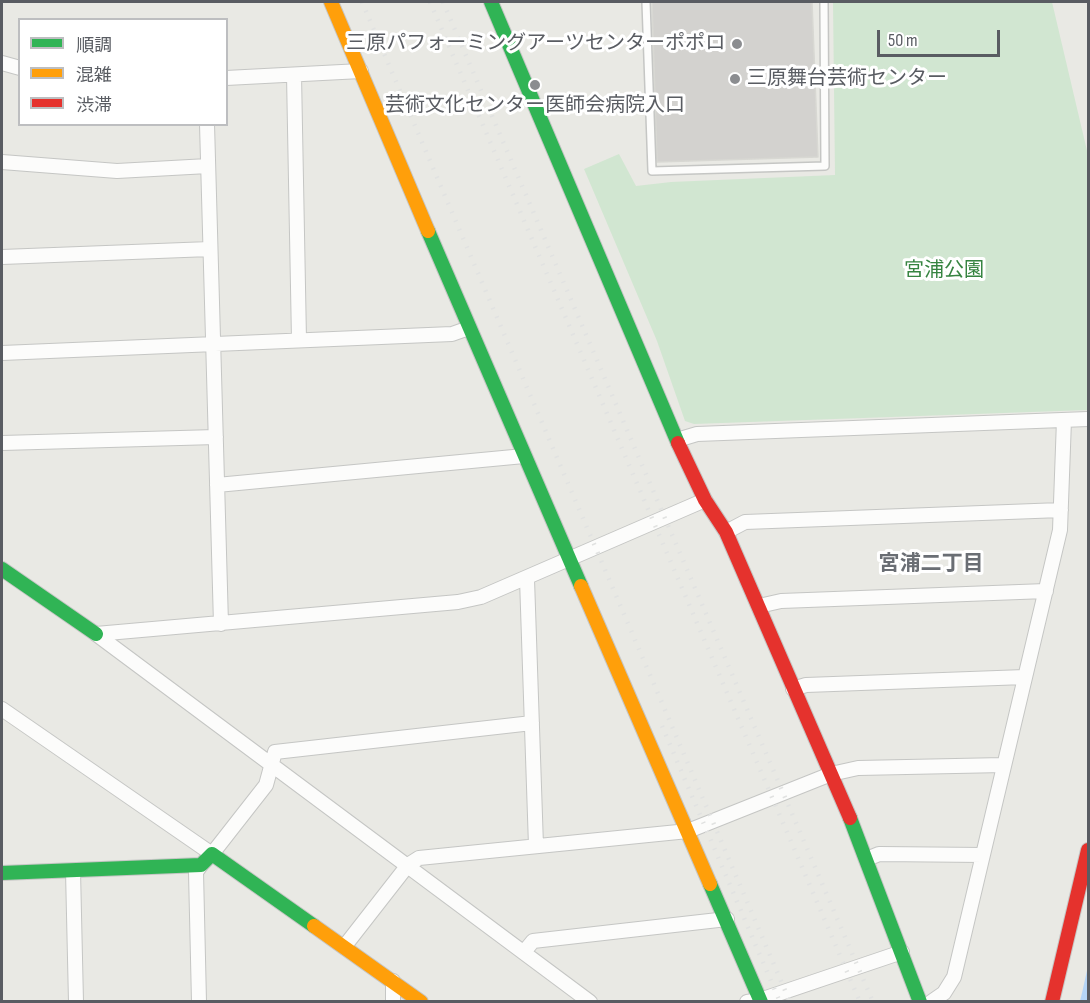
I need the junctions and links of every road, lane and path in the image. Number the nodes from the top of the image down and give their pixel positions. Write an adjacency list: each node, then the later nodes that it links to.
1 (331, 2): 7 (street)
2 (491, 2): 22 (street)
3 (646, 2): 4 (lane)
4 (824, 2)
5 (2, 63): 6 (street)
6 (18, 67)
7 (361, 71): 8 (street); 15 (street)
8 (294, 75): 9 (street); 16 (street)
9 (228, 78)
10 (207, 126): 12 (street)
11 (2, 162): 12 (street)
12 (208, 166): 13 (street)
13 (210, 249): 14 (street); 17 (street)
14 (2, 257)
15 (469, 328): 16 (street); 24 (street)
16 (299, 340): 17 (street)
17 (213, 343): 18 (street); 21 (street)
18 (2, 353)
19 (1089, 419): 20 (street)
20 (1064, 420): 22 (street); 27 (street)
21 (216, 437): 23 (street); 25 (street)
22 (677, 440): 26 (street)
23 (2, 443)
24 (524, 456): 25 (street); 29 (street)
25 (217, 485): 34 (street)
26 (705, 500): 28 (street); 29 (street)
27 (1061, 510): 28 (street); 32 (street)
28 (726, 532): 33 (street)
29 (568, 558): 31 (street); 43 (street)
30 (2, 569): 35 (street)
31 (527, 579): 34 (street); 39 (street)
32 (1046, 591): 33 (street); 36 (street)
33 (759, 606): 37 (street)
34 (221, 624): 35 (street)
35 (96, 634): 40 (street)
36 (1025, 677): 37 (street); 41 (street)
37 (793, 689): 42 (street)
38 (2, 709): 46 (street)
39 (532, 723): 40 (street); 44 (street)
40 (271, 764): 46 (street); 50 (street)
41 (1004, 765): 42 (street); 47 (street)
42 (831, 774): 43 (street); 48 (street)
43 (688, 831): 44 (street); 53 (street)
44 (536, 846): 50 (street)
45 (1089, 850): 66 (street)
46 (212, 854): 49 (street); 54 (street)
47 (983, 855): 48 (street); 65 (street)
48 (867, 859): 56 (street)
49 (201, 865): 51 (street); 60 (street)
50 (408, 865): 54 (street); 55 (street)
51 (73, 871): 52 (street); 59 (street)
52 (2, 873)
53 (727, 919): 55 (street); 58 (street)
54 (344, 946): 57 (street)
55 (524, 952): 63 (street)
56 (902, 952): 58 (street); 64 (street)
57 (393, 981): 61 (street); 62 (street)
58 (756, 1001)
59 (76, 1002)
60 (199, 1002)
61 (393, 1002)
62 (421, 1002)
63 (590, 1002)
64 (920, 1002)
65 (931, 1002)
66 (1052, 1002)

